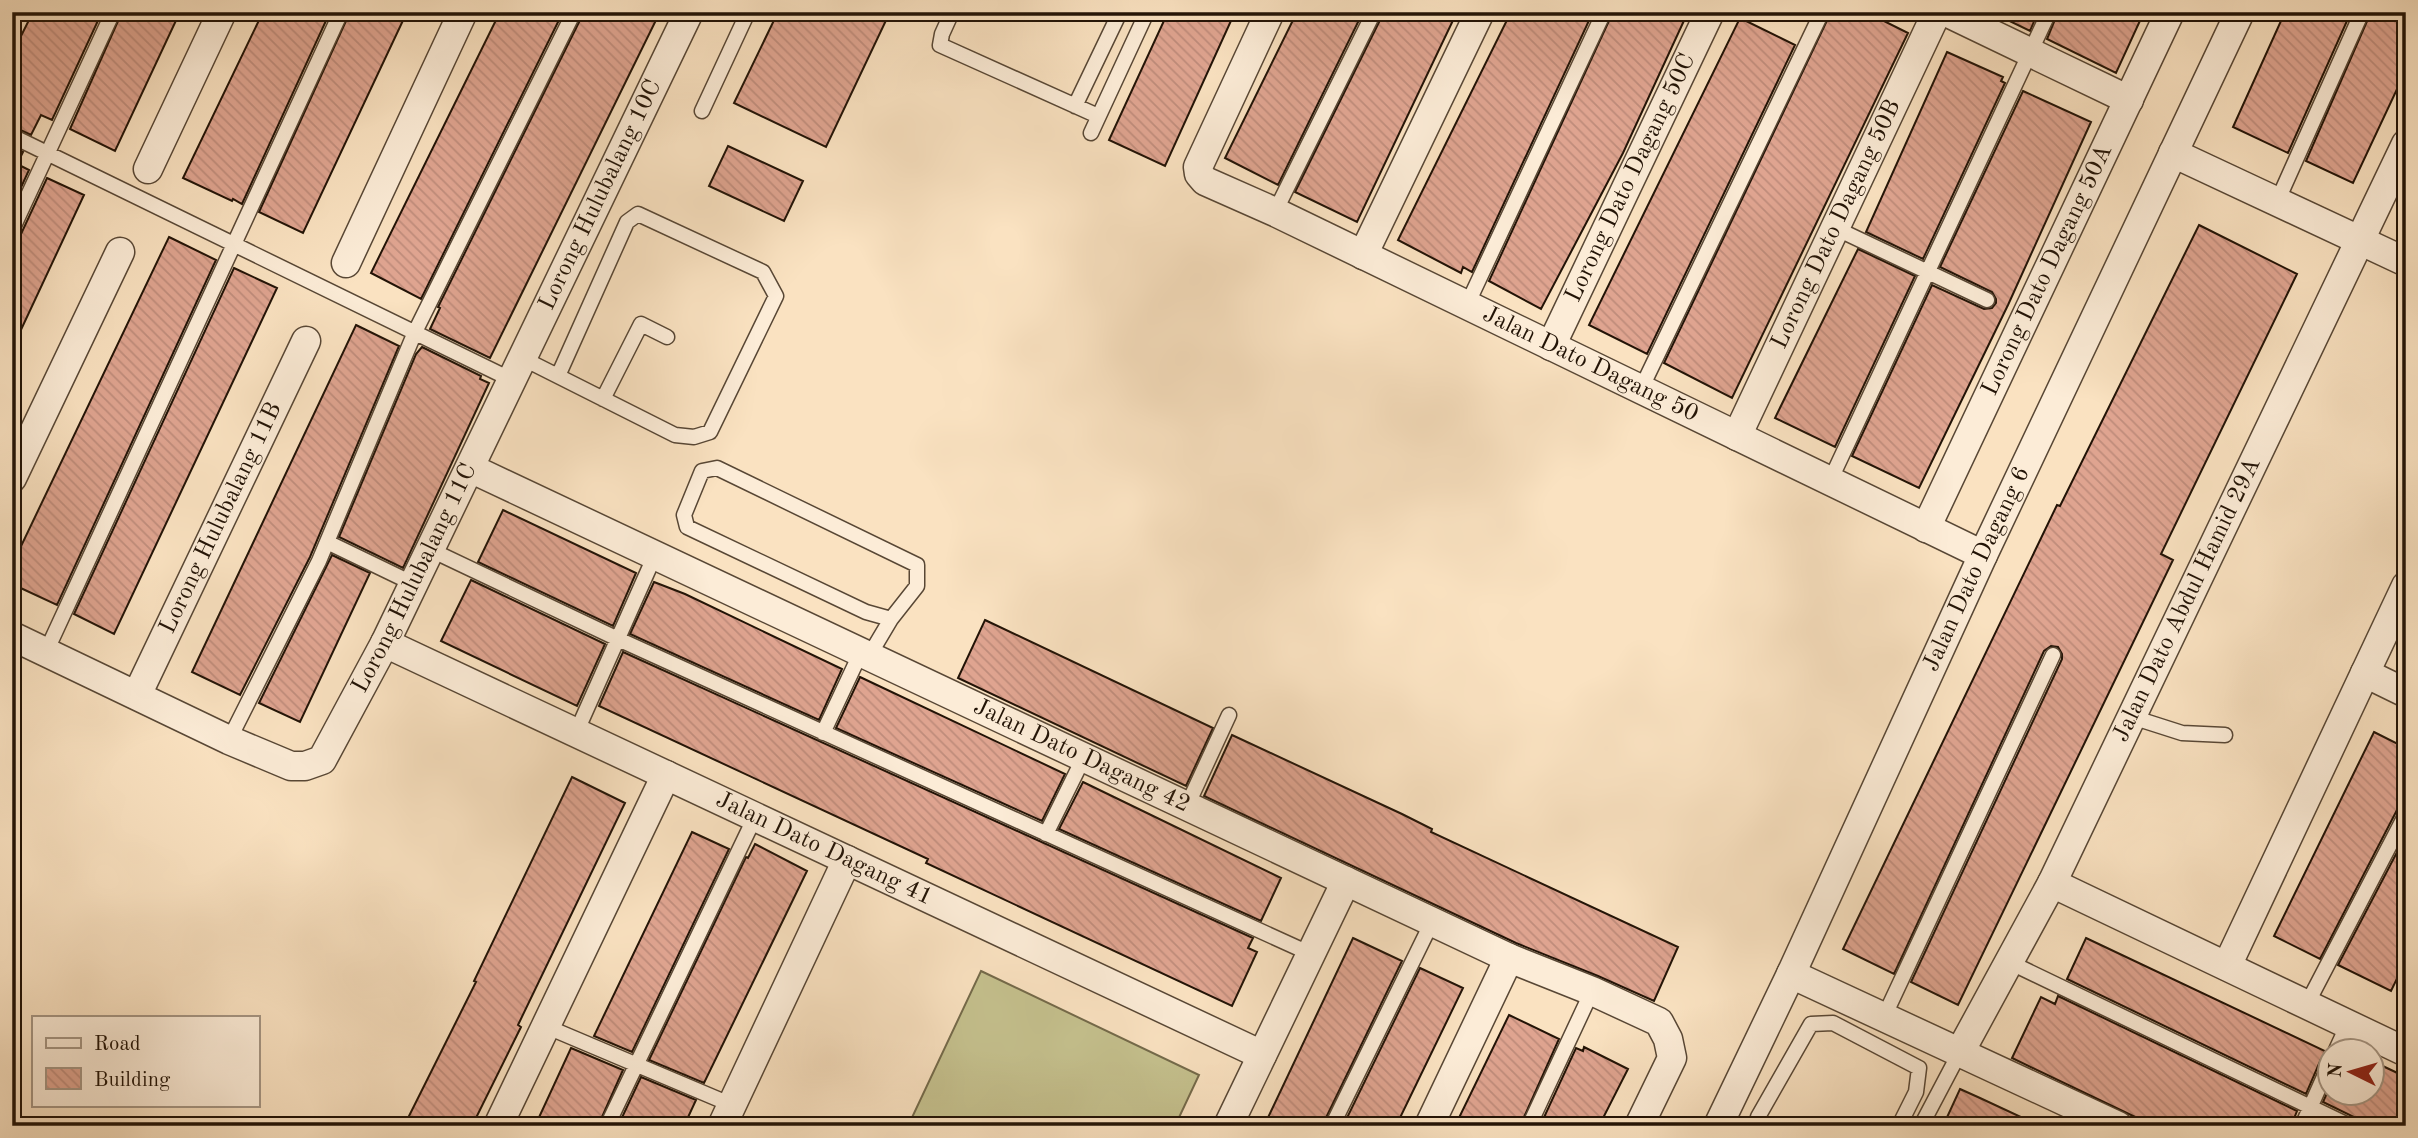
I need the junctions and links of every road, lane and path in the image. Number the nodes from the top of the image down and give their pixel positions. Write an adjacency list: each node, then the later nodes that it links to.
1 (113, 12): 32 (lane)
2 (222, 12): 33 (street)
3 (341, 12): 39 (lane)
4 (463, 12): 43 (street)
5 (574, 12): 47 (lane)
6 (689, 12): 51 (street, Lorong Hulubalang 10C)
7 (748, 12): 26 (lane)
8 (952, 12): 25 (lane)
9 (1120, 12): 25 (lane)
10 (1147, 12): 27 (lane)
11 (1270, 12): 35 (street, Jalan Dato Dagang 50)
12 (1374, 12): 35 (lane)
13 (1480, 12): 41 (street)
14 (1604, 12): 46 (lane)
15 (1710, 12): 50 (street, Lorong Dato Dagang 50C)
16 (1822, 12): 53 (lane)
17 (1937, 12): 36 (street, Lorong Dato Dagang 50B)
18 (1946, 12): 23 (street)
19 (2049, 12): 23 (lane)
20 (2170, 12): 24 (street, Lorong Dato Dagang 50A)
21 (2239, 12): 31 (street, Jalan Dato Dagang 6)
22 (2362, 12): 34 (lane)
23 (2030, 53): 24 (street); 44 (lane)
24 (2129, 100): 59 (street, Lorong Dato Dagang 50A)
25 (1075, 106): 27 (lane)
26 (702, 111)
27 (1098, 117): 28 (lane)
28 (1091, 133)
29 (12, 136): 32 (lane)
30 (2406, 144): 38 (street, Jalan Dato Abdul Hamid 29A)
31 (2173, 153): 34 (street); 63 (street, Jalan Dato Dagang 6)
32 (49, 154): 37 (lane); 39 (lane)
33 (148, 169)
34 (2277, 202): 38 (street)
35 (1275, 212): 41 (street, Jalan Dato Dagang 50)
36 (1835, 228): 44 (lane); 55 (street, Lorong Dato Dagang 50B)
37 (12, 230)
38 (2359, 241): 42 (street); 77 (street, Jalan Dato Abdul Hamid 29A)
39 (233, 244): 47 (lane); 70 (lane)
40 (120, 252): 57 (street)
41 (1363, 255): 46 (street, Jalan Dato Dagang 50)
42 (2406, 262)
43 (345, 263)
44 (1928, 272): 45 (lane); 58 (lane)
45 (1987, 300)
46 (1466, 305): 50 (street, Jalan Dato Dagang 50)
47 (415, 332): 51 (lane); 60 (lane)
48 (667, 337): 54 (lane)
49 (306, 341): 75 (street, Lorong Hulubalang 11B)
50 (1551, 346): 53 (street, Jalan Dato Dagang 50)
51 (517, 369): 52 (lane); 56 (street, Lorong Hulubalang 11C)
52 (558, 376): 54 (lane); 54 (lane)
53 (1641, 389): 55 (street, Jalan Dato Dagang 50)
54 (603, 399)
55 (1737, 436): 58 (street, Jalan Dato Dagang 50)
56 (470, 468): 61 (street, Lorong Hulubalang 11C); 62 (street, Jalan Dato Dagang 42)
57 (12, 478)
58 (1830, 481): 59 (street, Jalan Dato Dagang 50)
59 (1926, 528): 63 (street, Jalan Dato Dagang 50)
60 (327, 542): 64 (lane); 81 (lane)
61 (431, 550): 64 (street, Lorong Hulubalang 11C); 68 (lane)
62 (655, 555): 68 (lane); 71 (street, Jalan Dato Dagang 42)
63 (1983, 555): 96 (street, Jalan Dato Dagang 6)
64 (414, 584): 69 (street, Lorong Hulubalang 11C)
65 (2406, 586): 73 (street)
66 (891, 619): 66 (lane); 71 (lane)
67 (12, 636): 70 (street)
68 (618, 639): 78 (lane); 79 (lane)
69 (386, 643): 78 (street, Jalan Dato Dagang 41); 81 (street, Lorong Hulubalang 11C)
70 (46, 652): 75 (street)
71 (865, 654): 79 (lane); 82 (street, Jalan Dato Dagang 42)
72 (2053, 655): 99 (lane)
73 (2365, 673): 74 (street); 95 (street)
74 (2406, 693)
75 (137, 695): 81 (street)
76 (1229, 715): 84 (lane)
77 (2132, 717): 80 (lane); 90 (street, Jalan Dato Abdul Hamid 29A)
78 (576, 733): 83 (street, Jalan Dato Dagang 41)
79 (823, 733): 87 (lane)
80 (2225, 735)
81 (229, 740)
82 (1084, 757): 84 (street, Jalan Dato Dagang 42); 87 (lane)
83 (666, 775): 86 (street, Jalan Dato Dagang 41); 101 (street)
84 (1187, 806): 89 (street, Jalan Dato Dagang 42)
85 (2406, 814): 98 (lane)
86 (755, 817): 88 (street, Jalan Dato Dagang 41); 106 (lane)
87 (1046, 834): 92 (lane)
88 (848, 860): 105 (street, Jalan Dato Dagang 41); 109 (street)
89 (1346, 881): 91 (street, Jalan Dato Dagang 42); 92 (street)
90 (2052, 883): 94 (street, Jalan Dato Abdul Hamid 29A); 95 (street)
91 (1432, 922): 93 (street, Jalan Dato Dagang 42); 113 (lane)
92 (1311, 954): 105 (street)
93 (1509, 958): 97 (street, Jalan Dato Dagang 42); 114 (street)
94 (2009, 962): 104 (street, Jalan Dato Abdul Hamid 29A); 108 (lane)
95 (2227, 966): 98 (street)
96 (1791, 974): 99 (street); 117 (street, Jalan Dato Dagang 6)
97 (1592, 991): 115 (lane); 116 (street, Jalan Dato Dagang 42)
98 (2307, 1004): 100 (street)
99 (1884, 1017): 104 (street)
100 (2348, 1024): 102 (lane); 103 (street)
101 (545, 1026): 106 (lane); 110 (street)
102 (2343, 1036)
103 (2404, 1046)
104 (1960, 1052): 120 (lane); 121 (street)
105 (1262, 1055): 112 (street)
106 (637, 1065): 109 (lane); 111 (lane)
107 (2316, 1095): 108 (lane)
108 (2311, 1107): 122 (lane); 123 (lane)
109 (727, 1116)
110 (498, 1126)
111 (607, 1126)
112 (1228, 1126)
113 (1332, 1126)
114 (1429, 1126)
115 (1529, 1126)
116 (1639, 1126)
117 (1718, 1126)
118 (1759, 1126): 119 (lane)
119 (1899, 1126)
120 (1922, 1126)
121 (2118, 1126)
122 (2302, 1126)
123 (2350, 1126)

